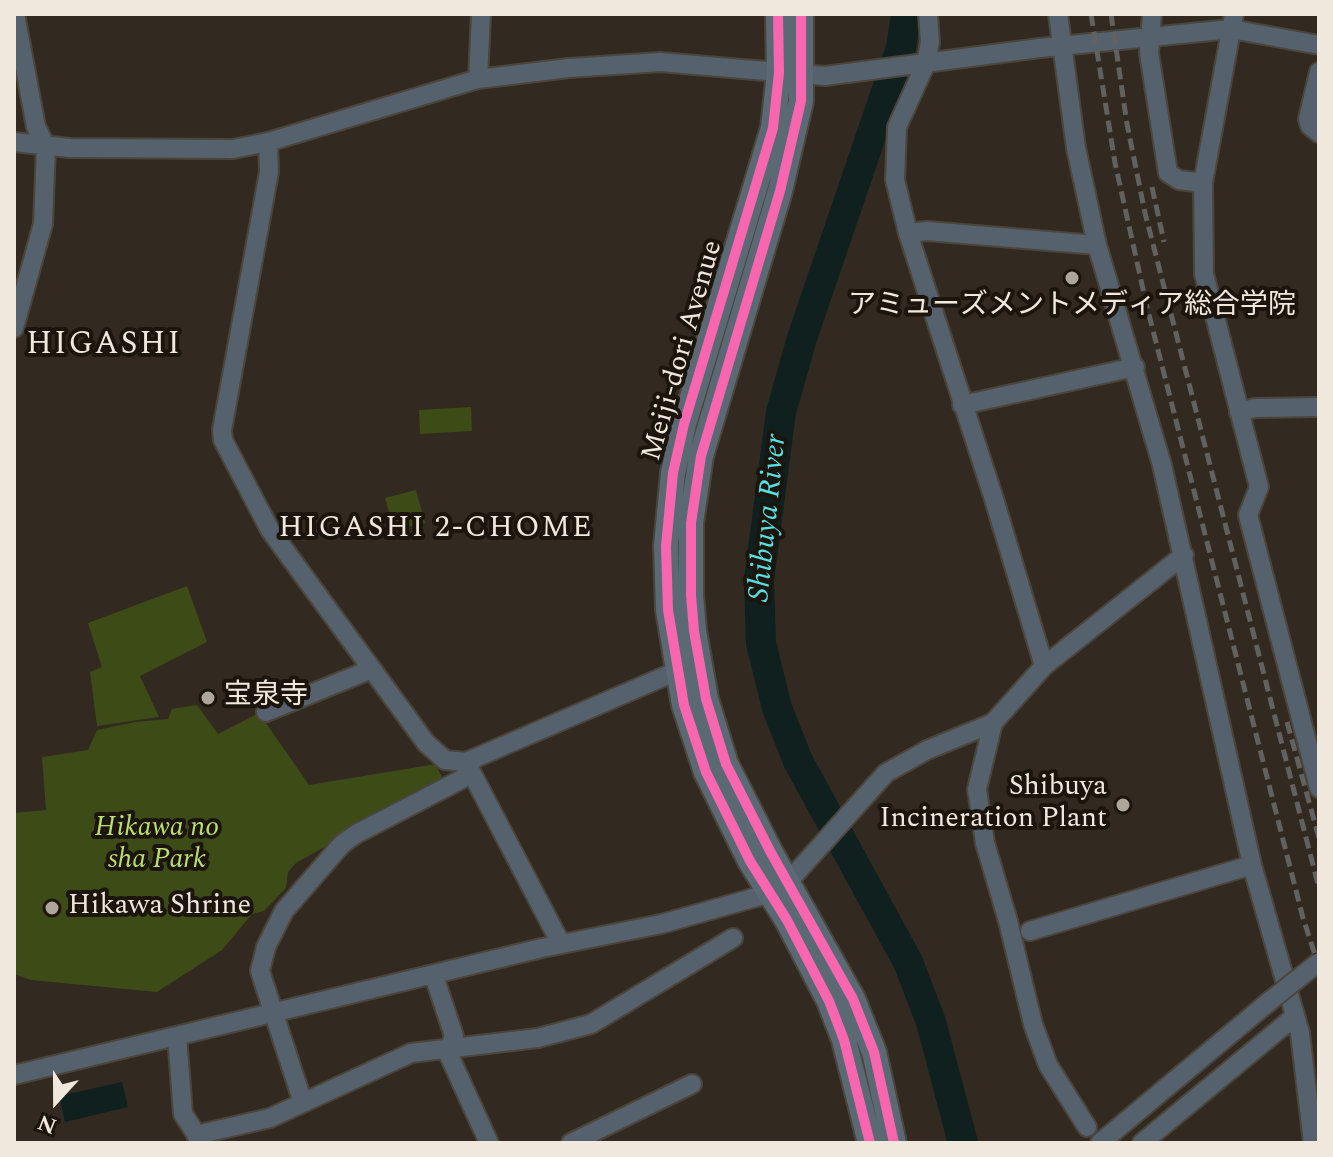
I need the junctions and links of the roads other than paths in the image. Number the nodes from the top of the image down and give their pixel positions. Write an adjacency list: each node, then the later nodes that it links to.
1 (15, 14): 19 (street)
2 (481, 14): 15 (street)
3 (778, 14): 14 (main road, Meiji-dori Avenue)
4 (801, 14): 14 (main road, Meiji-dori Avenue)
5 (928, 14): 12 (street)
6 (1058, 14): 11 (street)
7 (1152, 14): 9 (street)
8 (1232, 21): 9 (street); 10 (street); 20 (street)
9 (1150, 36): 11 (street); 20 (street)
10 (1319, 45)
11 (1061, 46): 12 (street); 22 (street)
12 (920, 63): 14 (street); 21 (street)
13 (1319, 72): 16 (street)
14 (791, 74): 15 (street); 31 (main road, Meiji-dori Avenue); 37 (main road, Meiji-dori Avenue)
15 (478, 79): 18 (street)
16 (1319, 133)
17 (14, 142): 19 (street)
18 (268, 142): 19 (street); 30 (street)
19 (46, 147): 23 (street)
20 (1203, 183): 27 (street)
21 (908, 233): 22 (street); 25 (street)
22 (1097, 245): 24 (street)
23 (14, 328)
24 (1135, 367): 25 (street); 28 (street)
25 (962, 405): 29 (street)
26 (1319, 407): 27 (street)
27 (1239, 412): 35 (street)
28 (1184, 555): 29 (street); 36 (street)
29 (1044, 666): 33 (street)
30 (372, 669): 32 (street); 34 (street)
31 (677, 671): 34 (street); 37 (main road, Meiji-dori Avenue)
32 (266, 712)
33 (993, 723): 37 (street); 50 (street)
34 (468, 765): 40 (street); 43 (street)
35 (1319, 788)
36 (1252, 865): 38 (street); 44 (street)
37 (780, 888): 40 (street); 54 (main road, Meiji-dori Avenue); 55 (main road, Meiji-dori Avenue)
38 (1030, 931)
39 (733, 938): 46 (street)
40 (561, 944): 42 (street)
41 (1319, 962): 56 (street, bridge)
42 (434, 976): 43 (street); 46 (street)
43 (273, 1012): 45 (street); 49 (street)
44 (1294, 1017): 57 (street); 58 (street)
45 (177, 1036): 47 (street); 51 (street)
46 (450, 1047): 49 (street); 52 (street)
47 (14, 1075)
48 (692, 1084): 53 (street)
49 (303, 1103): 51 (street)
50 (1087, 1127)
51 (199, 1139)
52 (489, 1143)
53 (571, 1143)
54 (870, 1143)
55 (894, 1143)
56 (1100, 1143)
57 (1142, 1143)
58 (1313, 1143)

